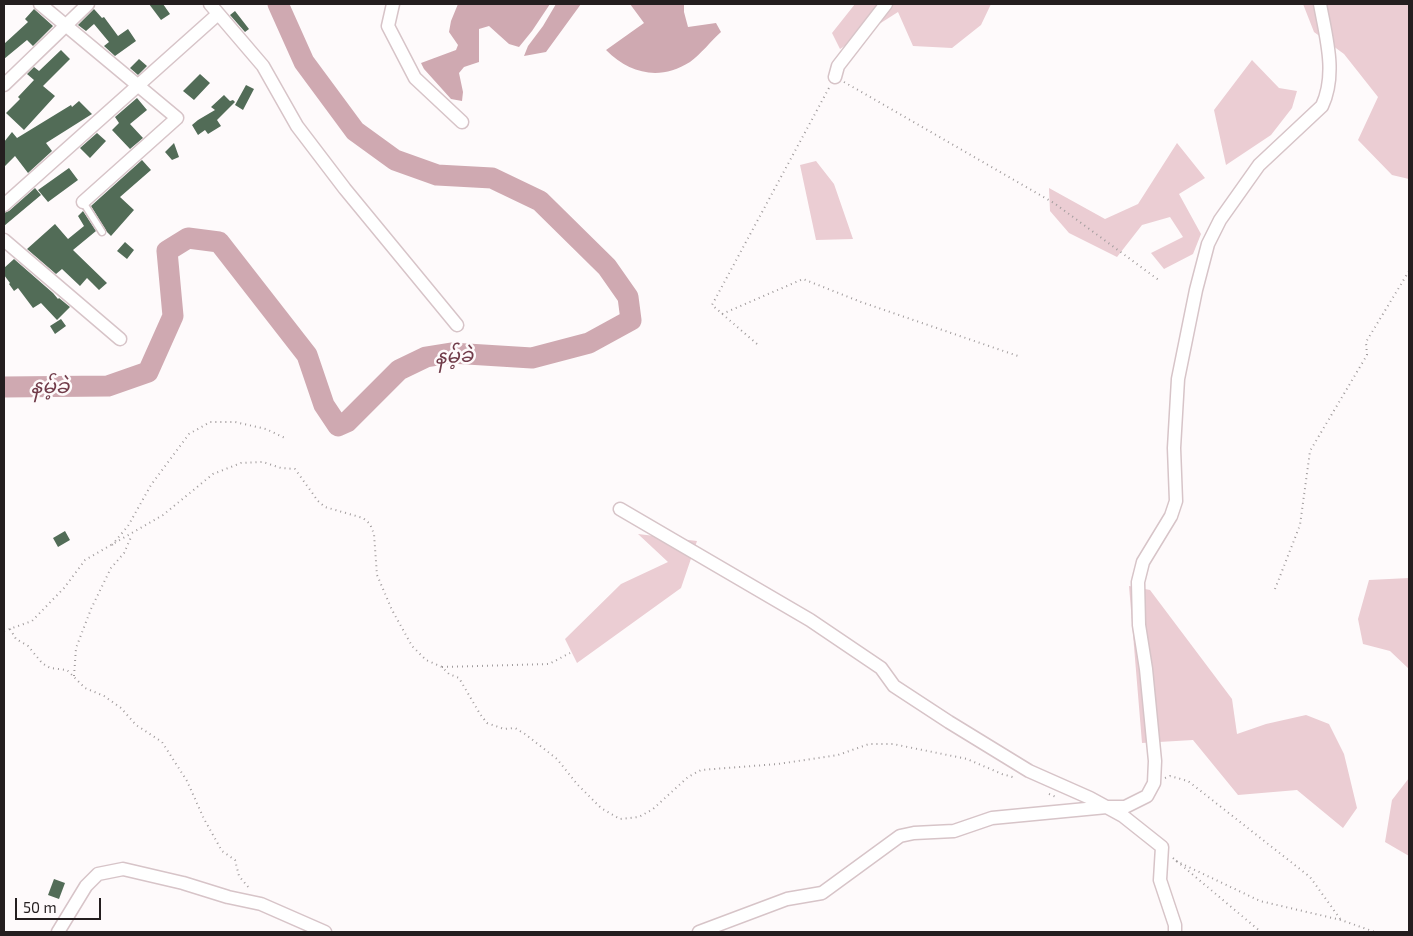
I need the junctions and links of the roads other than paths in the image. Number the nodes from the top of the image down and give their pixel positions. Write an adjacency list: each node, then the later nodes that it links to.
1 (40, 4): 7 (street)
2 (88, 4): 7 (street)
3 (394, 4): 11 (street)
4 (886, 4): 8 (street)
5 (1320, 4): 19 (street)
6 (214, 9): 10 (street); 16 (street)
7 (64, 25): 9 (street); 10 (street)
8 (835, 77)
9 (4, 85)
10 (138, 86): 12 (street); 13 (street)
11 (462, 122)
12 (83, 202): 14 (lane)
13 (4, 205)
14 (102, 232)
15 (4, 240): 17 (street)
16 (457, 325)
17 (120, 339)
18 (620, 509): 19 (street)
19 (1107, 807): 22 (street); 23 (street)
20 (58, 932): 21 (street)
21 (325, 932)
22 (699, 932)
23 (1175, 932)

